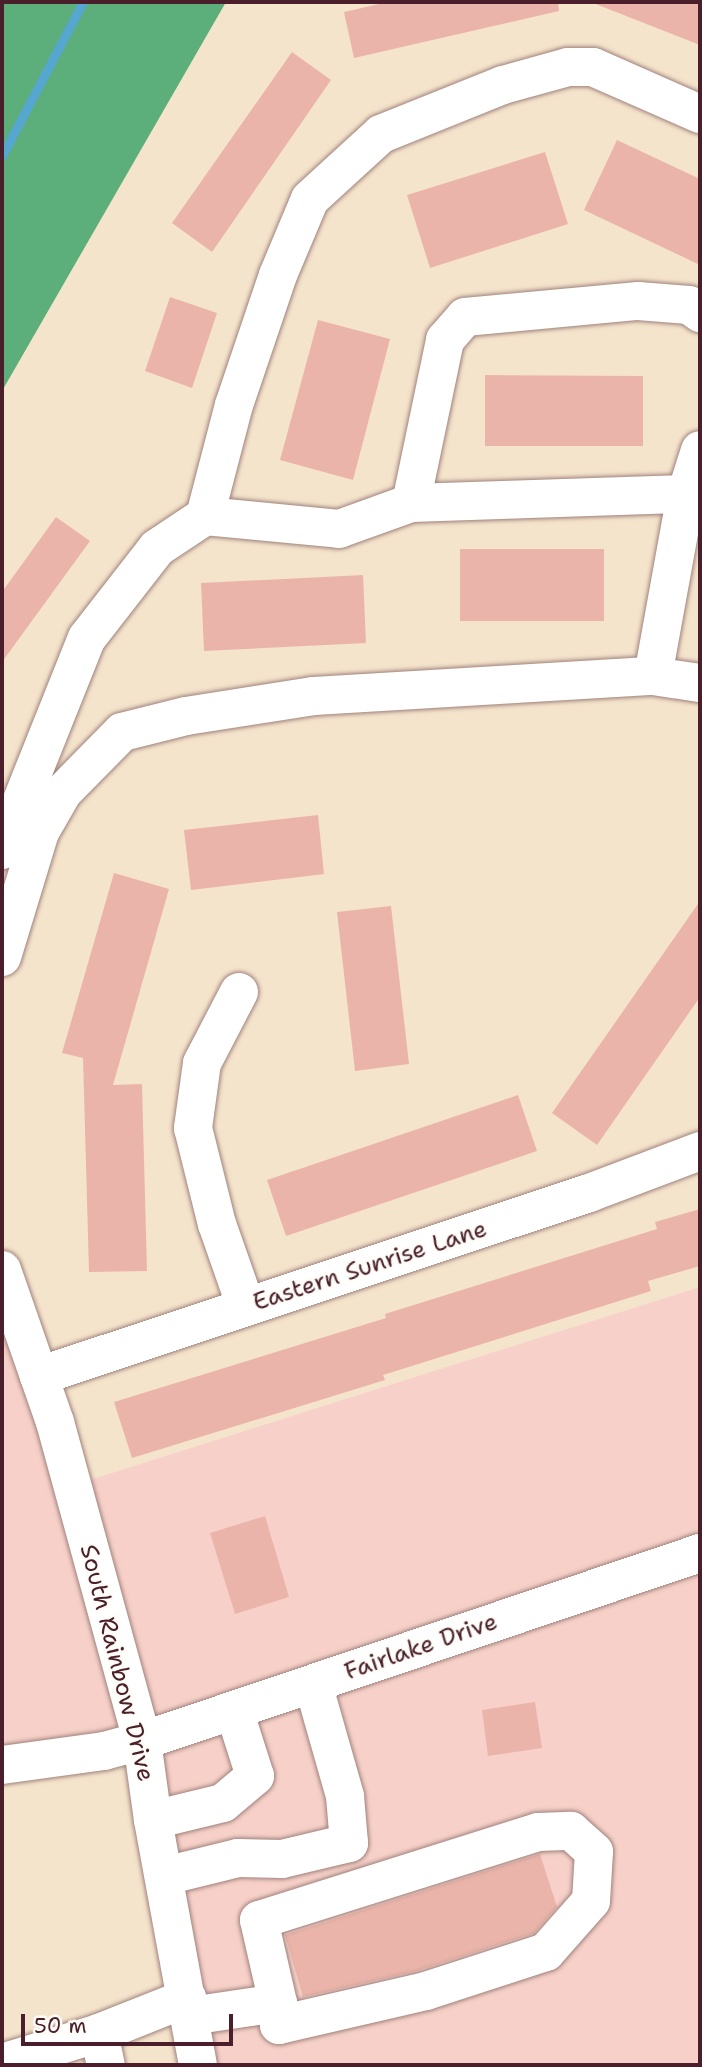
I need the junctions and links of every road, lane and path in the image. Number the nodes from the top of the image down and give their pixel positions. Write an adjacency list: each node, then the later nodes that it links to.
1 (700, 114): 6 (street)
2 (700, 313): 5 (street)
3 (700, 450): 4 (street)
4 (686, 494): 5 (street); 7 (street)
5 (411, 503): 6 (street)
6 (205, 516): 9 (street)
7 (653, 676): 8 (street); 9 (street)
8 (700, 683)
9 (13, 835): 10 (street)
10 (2, 957)
11 (240, 992): 14 (street)
12 (700, 1151): 14 (street, Eastern Sunrise Lane)
13 (2, 1270): 15 (street, South Rainbow Drive)
14 (246, 1307): 15 (street, Eastern Sunrise Lane)
15 (39, 1376): 19 (street, South Rainbow Drive)
16 (700, 1553): 17 (street, Fairlake Drive)
17 (313, 1684): 18 (street, Fairlake Drive); 23 (street)
18 (234, 1710): 19 (street, Fairlake Drive); 21 (street)
19 (142, 1741): 20 (street, Fairlake Drive); 22 (street, South Rainbow Drive)
20 (2, 1765)
21 (223, 1803): 22 (street); 23 (street)
22 (153, 1820): 24 (street, South Rainbow Drive)
23 (238, 1858): 24 (street)
24 (165, 1876): 26 (street, South Rainbow Drive)
25 (278, 2003): 25 (street); 26 (street)
26 (188, 2008): 27 (street); 29 (street, South Rainbow Drive)
27 (103, 2049): 28 (street)
28 (2, 2063)
29 (198, 2065)

